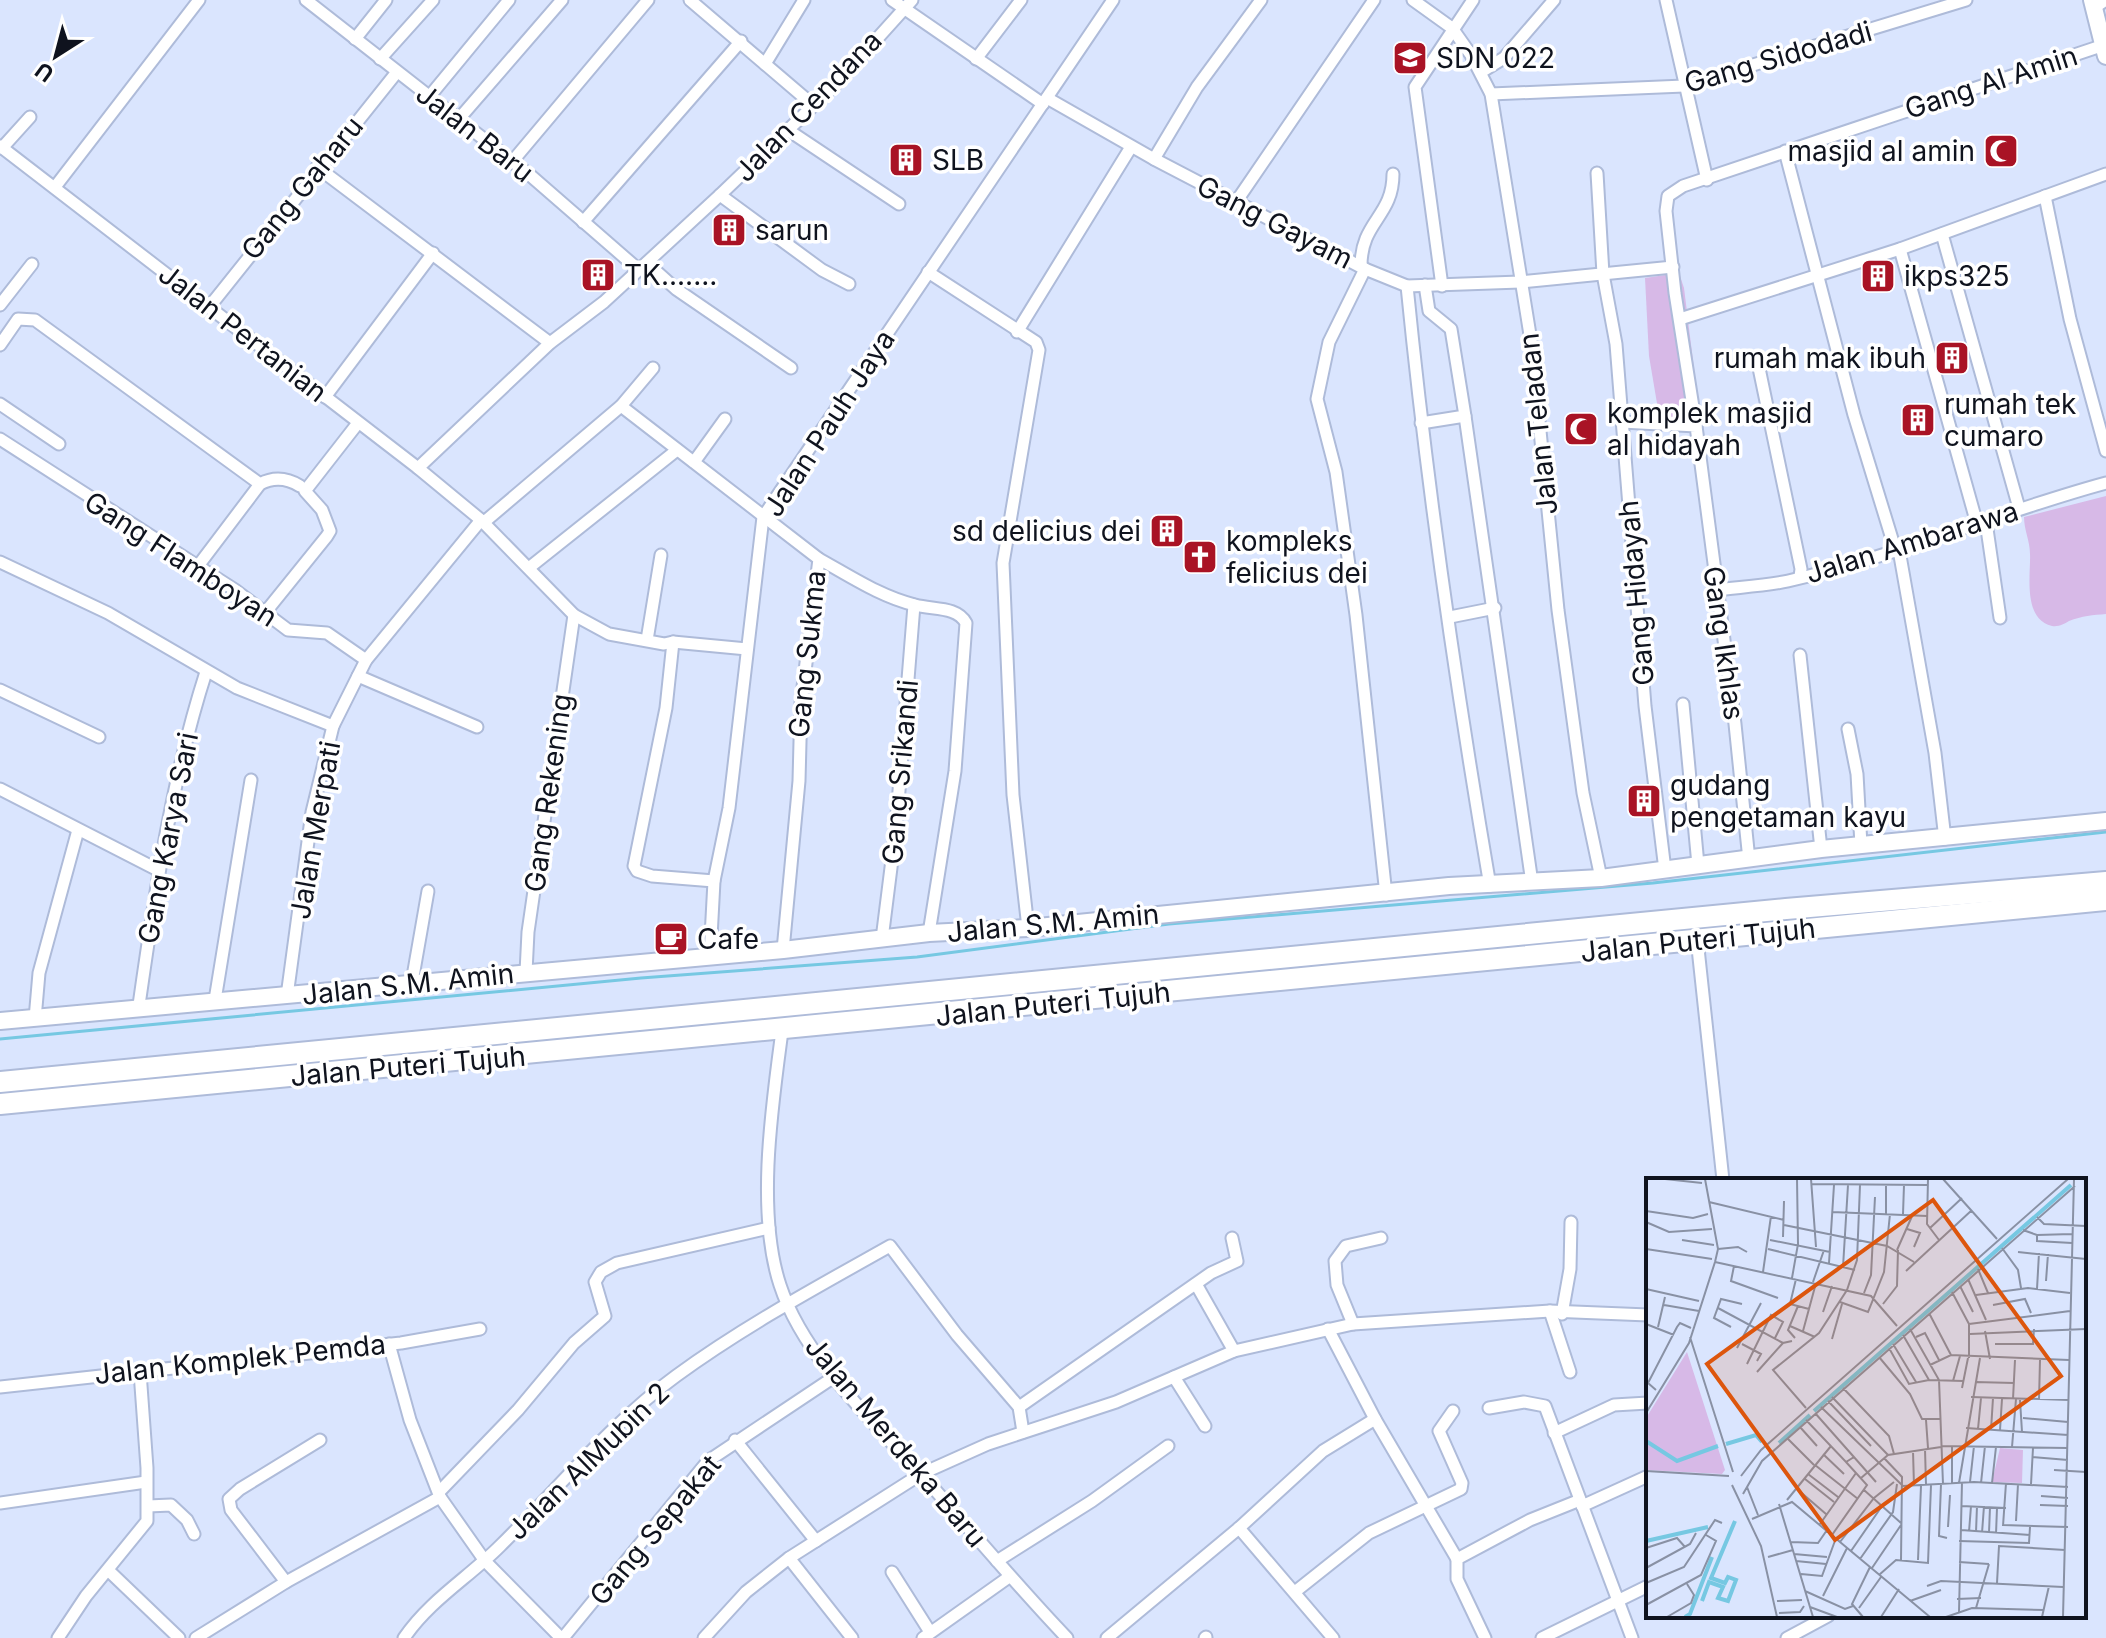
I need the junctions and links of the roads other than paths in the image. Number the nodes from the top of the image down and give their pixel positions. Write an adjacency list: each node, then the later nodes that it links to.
1 (199, 0): 49 (street)
2 (306, 0): 23 (street, Jalan Baru)
3 (386, 0): 23 (street)
4 (433, 0): 26 (street)
5 (509, 0): 33 (street)
6 (562, 0): 37 (street)
7 (648, 0): 43 (street)
8 (690, 0): 24 (street)
9 (804, 0): 28 (street)
10 (892, 0): 21 (street, Gang Gayam)
11 (1021, 0): 27 (street)
12 (1113, 0): 34 (street, Jalan Pauh Jaya)
13 (1261, 0): 42 (street)
14 (1374, 0): 52 (street)
15 (1413, 0): 22 (street, Jalan Teladan)
16 (1473, 0): 22 (street)
17 (1554, 0): 30 (street)
18 (1666, 0): 31 (street)
19 (1966, 0): 31 (street, Gang Sidodadi)
20 (2098, 3): 25 (street)
21 (907, 4): 27 (street, Gang Gayam); 35 (street, Jalan Cendana)
22 (1452, 28): 30 (street, Jalan Teladan); 70 (street)
23 (355, 39): 26 (street, Jalan Baru)
24 (741, 41): 28 (street); 55 (street)
25 (2105, 50): 41 (street, Gang Al Amin)
26 (380, 59): 29 (street, Jalan Baru)
27 (976, 59): 34 (street, Gang Gayam)
28 (765, 64): 35 (street)
29 (397, 72): 33 (street, Jalan Baru); 44 (street, Gang Gaharu)
30 (1481, 72): 32 (street, Jalan Teladan)
31 (1684, 86): 32 (street, Gang Sidodadi); 48 (street)
32 (1491, 94): 66 (street, Jalan Teladan)
33 (429, 97): 37 (street, Jalan Baru)
34 (1045, 101): 40 (street, Gang Gayam); 63 (street, Jalan Pauh Jaya)
35 (813, 105): 38 (street, Jalan Cendana)
36 (30, 117): 39 (street)
37 (458, 120): 43 (street, Jalan Baru)
38 (788, 130): 50 (street, Jalan Cendana); 53 (street)
39 (1, 147): 49 (street, Jalan Pertanian)
40 (1131, 147): 42 (street, Gang Gayam); 74 (street)
41 (1785, 151): 48 (street, Gang Al Amin); 65 (street)
42 (1154, 159): 52 (street, Gang Gayam)
43 (511, 163): 55 (street, Jalan Baru)
44 (317, 167): 58 (street); 72 (street, Gang Gaharu)
45 (1597, 173): 64 (street, Gang Hidayah)
46 (1393, 174): 62 (street)
47 (2106, 174): 51 (street)
48 (1707, 180): 54 (street, Gang Al Amin)
49 (55, 187): 72 (street, Jalan Pertanian)
50 (720, 195): 60 (street, Jalan Cendana); 67 (street)
51 (2045, 196): 56 (street); 92 (street)
52 (1236, 202): 62 (street, Gang Gayam)
53 (899, 204)
54 (1666, 211): 61 (street, Gang Ikhlas)
55 (583, 222): 60 (street, Jalan Baru)
56 (1942, 234): 57 (street); 98 (street)
57 (1900, 249): 65 (street); 101 (street)
58 (433, 253): 75 (street); 80 (street)
59 (32, 264): 71 (street)
60 (643, 267): 75 (street, Jalan Cendana); 78 (street, Jalan Baru)
61 (1673, 267): 64 (street, Gang Gayam); 73 (street, Gang Ikhlas)
62 (1363, 268): 69 (street, Gang Gayam); 146 (street)
63 (928, 272): 74 (street); 99 (street, Jalan Pauh Jaya)
64 (1603, 274): 66 (street, Gang Gayam); 85 (street, Gang Hidayah)
65 (1817, 274): 73 (street); 102 (street)
66 (1520, 282): 70 (street, Gang Gayam); 140 (street, Jalan Teladan)
67 (849, 284)
68 (1425, 285): 69 (street, Gang Gayam); 70 (street, Gang Gayam); 83 (street)
69 (1407, 286): 87 (street)
70 (1442, 286)
71 (0, 305)
72 (210, 306): 80 (street, Jalan Pertanian)
73 (1680, 319): 88 (street, Gang Ikhlas)
74 (1017, 332): 148 (street)
75 (550, 343): 94 (street, Jalan Cendana)
76 (0, 345): 96 (street)
77 (653, 368): 82 (street, Jalan Merpati)
78 (791, 368)
79 (1759, 368): 108 (street)
80 (325, 397): 86 (street, Jalan Pertanian)
81 (0, 404): 90 (street)
82 (621, 406): 91 (street, Gang Sukma); 100 (street, Jalan Merpati)
83 (1465, 416): 87 (street); 111 (street)
84 (725, 419): 93 (street)
85 (1622, 422): 88 (street); 139 (street, Gang Hidayah)
86 (358, 423): 94 (street, Jalan Pertanian); 97 (street)
87 (1421, 423): 114 (street)
88 (1696, 426): 109 (street, Gang Ikhlas)
89 (0, 439): 106 (street, Gang Flamboyan)
90 (59, 444)
91 (677, 450): 93 (street, Gang Sukma); 107 (street)
92 (2106, 451)
93 (694, 462): 99 (street, Gang Sukma)
94 (418, 468): 100 (street, Jalan Pertanian)
95 (2106, 483): 98 (street, Jalan Ambarawa)
96 (260, 484): 97 (street); 106 (street)
97 (302, 489): 112 (street)
98 (2019, 508): 101 (street, Jalan Ambarawa)
99 (763, 517): 104 (street, Gang Sukma); 118 (street, Jalan Pauh Jaya)
100 (482, 521): 107 (street, Jalan Pertanian); 120 (street, Jalan Merpati)
101 (1982, 523): 102 (street, Jalan Ambarawa); 115 (street)
102 (1897, 551): 108 (street, Jalan Ambarawa); 133 (street)
103 (661, 555): 116 (street)
104 (819, 559): 110 (street); 152 (street, Gang Sukma)
105 (0, 562): 121 (street)
106 (198, 566): 112 (street, Gang Flamboyan)
107 (530, 567): 113 (street, Jalan Pertanian)
108 (1800, 577): 109 (street, Jalan Ambarawa)
109 (1715, 590): 136 (street, Gang Ikhlas)
110 (914, 605): 149 (street); 150 (street, Gang Srikandi)
111 (1495, 608): 114 (street); 143 (street)
112 (264, 614): 120 (street, Gang Flamboyan)
113 (574, 615): 116 (street, Jalan Pertanian); 154 (street, Gang Rekening)
114 (1450, 617): 144 (street)
115 (2000, 618)
116 (647, 640): 117 (street, Jalan Pertanian)
117 (673, 642): 118 (street, Jalan Pertanian); 141 (street)
118 (747, 649): 141 (street, Jalan Pauh Jaya)
119 (1800, 655): 135 (street)
120 (366, 660): 122 (street, Jalan Merpati)
121 (206, 672): 125 (street); 138 (street, Gang Karya Sari)
122 (358, 676): 125 (street, Jalan Merpati); 126 (street)
123 (0, 690): 128 (street)
124 (1683, 704): 137 (street)
125 (333, 726): 156 (street, Jalan Merpati)
126 (477, 727)
127 (1848, 729): 134 (street)
128 (99, 737)
129 (251, 780): 157 (street)
130 (0, 789): 132 (street)
131 (2106, 821): 133 (street, Jalan S.M. Amin)
132 (78, 830): 138 (street); 159 (street)
133 (1945, 839): 134 (street, Jalan S.M. Amin)
134 (1861, 845): 135 (street, Jalan S.M. Amin)
135 (1821, 849): 136 (street, Jalan S.M. Amin)
136 (1749, 860): 137 (street, Jalan S.M. Amin)
137 (1698, 865): 139 (street, Jalan S.M. Amin)
138 (158, 870): 158 (street, Gang Karya Sari)
139 (1665, 870): 140 (street, Jalan S.M. Amin)
140 (1601, 878): 143 (street, Jalan S.M. Amin)
141 (714, 881): 153 (street, Jalan Pauh Jaya)
142 (2106, 882): 162 (highway, Jalan Puteri Tujuh)
143 (1532, 883): 144 (street, Jalan S.M. Amin)
144 (1490, 886): 146 (street, Jalan S.M. Amin)
145 (428, 891): 155 (street)
146 (1386, 895): 148 (street, Jalan S.M. Amin)
147 (2106, 900): 151 (highway, Jalan Puteri Tujuh)
148 (1028, 928): 149 (street, Jalan S.M. Amin)
149 (929, 933): 150 (street, Jalan S.M. Amin)
150 (882, 939): 152 (street, Jalan S.M. Amin)
151 (1697, 939): 161 (highway, Jalan Puteri Tujuh); 166 (street)
152 (783, 950): 153 (street, Jalan S.M. Amin)
153 (710, 956): 154 (street, Jalan S.M. Amin)
154 (526, 972): 155 (street, Jalan S.M. Amin)
155 (412, 982): 156 (street, Jalan S.M. Amin)
156 (287, 996): 157 (street, Jalan S.M. Amin)
157 (215, 1000): 158 (street, Jalan S.M. Amin)
158 (139, 1005): 159 (street, Jalan S.M. Amin)
159 (35, 1019): 160 (street, Jalan S.M. Amin)
160 (0, 1021)
161 (782, 1031): 163 (highway, Jalan Puteri Tujuh); 168 (street, Jalan Merdeka Baru)
162 (251, 1058): 163 (highway); 164 (highway, Jalan Puteri Tujuh)
163 (253, 1080): 165 (highway, Jalan Puteri Tujuh)
164 (0, 1082)
165 (0, 1104)
166 (1723, 1178)
167 (1571, 1222): 173 (street)
168 (769, 1228): 172 (street, Jalan Merdeka Baru); 199 (street)
169 (1232, 1238): 171 (street)
170 (1381, 1238): 175 (street)
171 (1196, 1284): 179 (street); 186 (street)
172 (788, 1304): 182 (street, Jalan Merdeka Baru); 186 (street, Jalan AlMubin 2); 209 (street, Jalan AlMubin 2)
173 (1556, 1313): 174 (street); 175 (street); 181 (street)
174 (1646, 1315)
175 (1353, 1324): 177 (street)
176 (480, 1329): 178 (street, Jalan Komplek Pemda)
177 (1328, 1329): 179 (street); 189 (street)
178 (389, 1344): 180 (street, Jalan Komplek Pemda); 199 (street)
179 (1234, 1351): 183 (street)
180 (140, 1372): 184 (street, Jalan Komplek Pemda); 198 (street)
181 (1570, 1372)
182 (834, 1377): 194 (street, Gang Sepakat); 196 (street, Jalan Merdeka Baru)
183 (1174, 1377): 190 (street); 191 (street)
184 (0, 1387)
185 (1646, 1403): 192 (street)
186 (1019, 1407): 191 (street)
187 (1489, 1408): 192 (street)
188 (1453, 1411): 202 (street)
189 (1375, 1419): 202 (street); 204 (street)
190 (1205, 1426)
191 (1023, 1432): 196 (street)
192 (1554, 1433): 201 (street)
193 (320, 1440): 214 (street)
194 (735, 1440): 206 (street); 225 (street, Gang Sepakat)
195 (1168, 1446): 210 (street)
196 (921, 1474): 206 (street); 210 (street, Jalan Merdeka Baru)
197 (1646, 1477): 201 (street)
198 (146, 1482): 200 (street); 203 (street)
199 (440, 1494): 209 (street); 214 (street)
200 (0, 1503)
201 (1581, 1503): 208 (street); 217 (street)
202 (1426, 1504): 208 (street); 216 (street)
203 (148, 1506): 205 (street); 211 (street)
204 (1239, 1528): 216 (street); 228 (street)
205 (194, 1534)
206 (816, 1541): 207 (street)
207 (789, 1558): 219 (street); 226 (street)
208 (1457, 1559): 230 (street)
209 (485, 1561): 224 (street, Jalan AlMubin 2); 225 (street)
210 (997, 1561): 213 (street, Jalan Merdeka Baru)
211 (109, 1571): 221 (street); 222 (street)
212 (892, 1572): 220 (street)
213 (1009, 1577): 220 (street); 227 (street, Jalan Merdeka Baru)
214 (286, 1582): 223 (street)
215 (1646, 1587): 217 (street)
216 (1296, 1591): 229 (street)
217 (1616, 1600): 231 (street); 232 (street)
218 (1824, 1618): 233 (street)
219 (844, 1635)
220 (926, 1635)
221 (58, 1638)
222 (179, 1638)
223 (196, 1638)
224 (404, 1638)
225 (562, 1638)
226 (704, 1638)
227 (1067, 1638)
228 (1107, 1638)
229 (1333, 1638)
230 (1485, 1638)
231 (1542, 1638)
232 (1632, 1638)
233 (1787, 1638)

